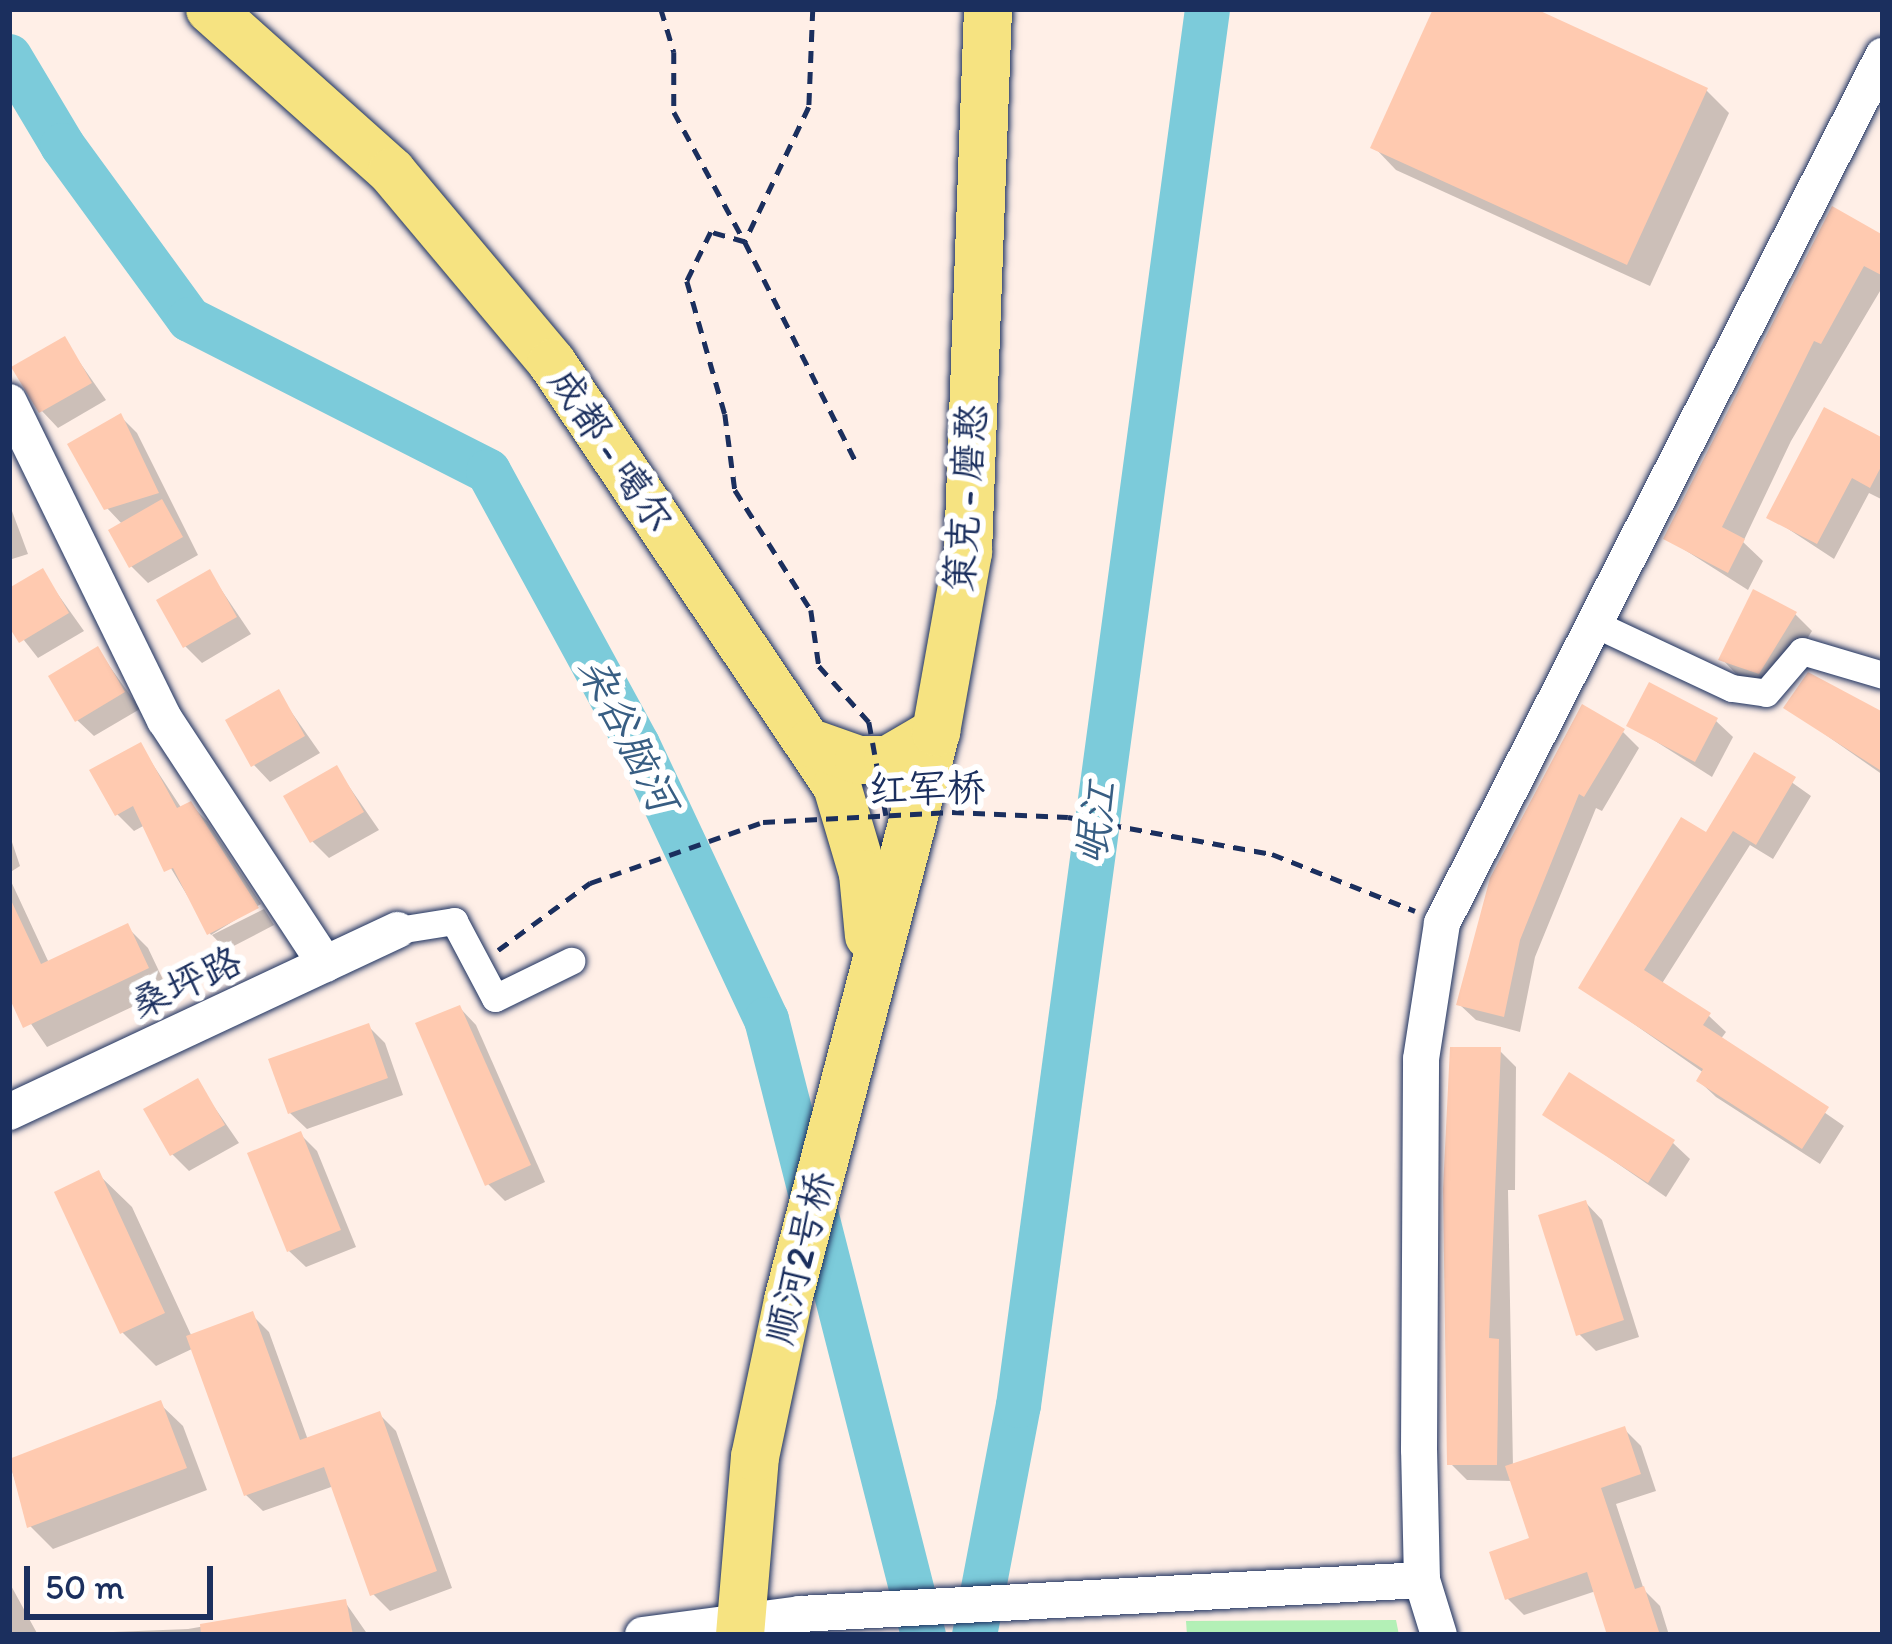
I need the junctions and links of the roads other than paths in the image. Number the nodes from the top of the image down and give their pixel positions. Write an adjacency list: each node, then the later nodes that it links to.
1 (210, 9): 8 (highway, 成都 - 噶尔)
2 (988, 9): 7 (highway, 策克 - 磨憨)
3 (1883, 56): 5 (street)
4 (9, 401): 11 (street)
5 (1593, 623): 6 (street); 14 (street)
6 (1883, 675)
7 (936, 732): 8 (highway); 12 (highway, 策克 - 磨憨)
8 (819, 756): 12 (highway, 成都 - 噶尔)
9 (398, 930): 10 (street); 11 (street, 桑坪路)
10 (571, 961)
11 (325, 964): 13 (street, 桑坪路)
12 (872, 977): 15 (highway, 顺河2号桥)
13 (9, 1112)
14 (1422, 1580): 15 (street); 17 (street)
15 (740, 1627): 16 (street)
16 (643, 1635)
17 (1439, 1635)

